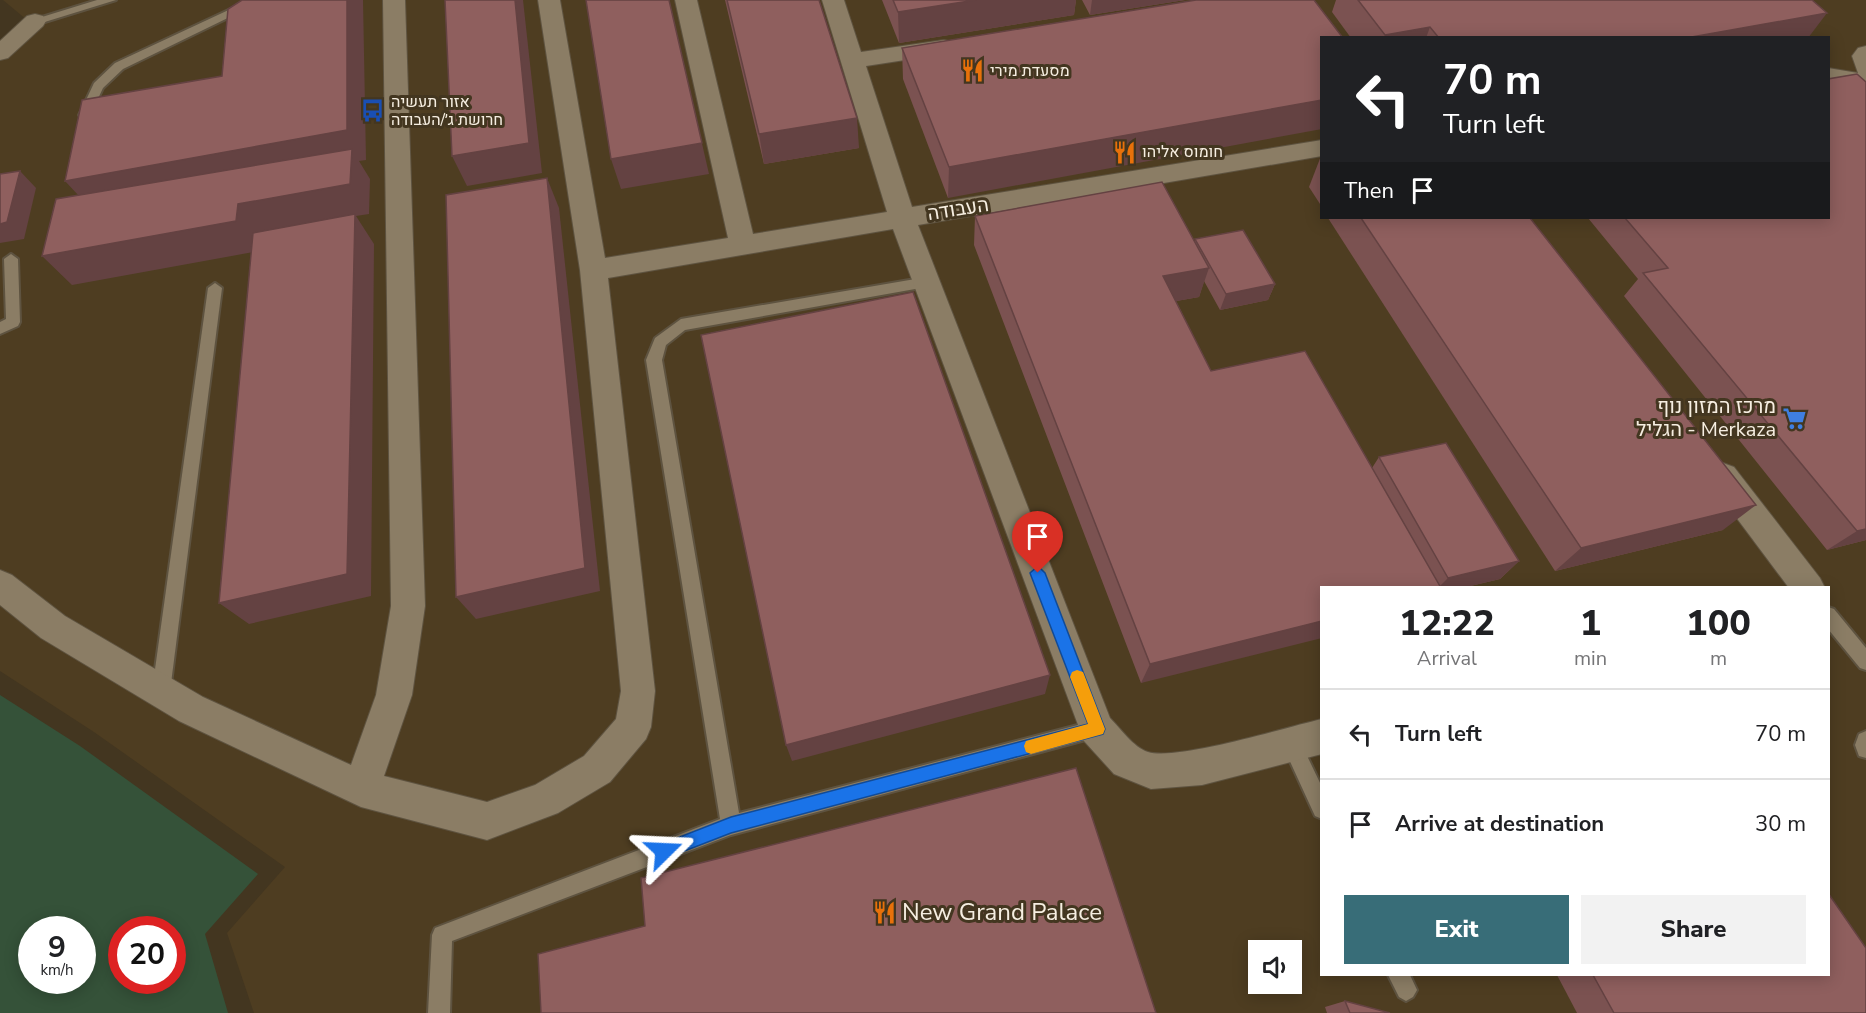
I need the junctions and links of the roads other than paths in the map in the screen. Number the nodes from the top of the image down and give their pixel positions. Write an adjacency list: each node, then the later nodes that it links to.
1 (110, 0): 7 (lane)
2 (259, 0): 15 (lane)
3 (394, 0): 34 (street)
4 (549, 0): 20 (street)
5 (686, 0): 18 (street)
6 (833, 0): 11 (street)
7 (35, 21): 9 (street)
8 (968, 43): 11 (street)
9 (0, 53)
10 (1865, 59): 12 (street)
11 (852, 61): 17 (street)
12 (1830, 63)
13 (1830, 75): 14 (street)
14 (1866, 82)
15 (84, 115)
16 (1320, 148): 17 (street, העבודה)
17 (902, 218): 18 (street, העבודה); 21 (street)
18 (743, 246): 20 (street, העבודה)
19 (11, 259): 23 (lane)
20 (594, 270): 34 (street)
21 (927, 282): 30 (street); 36 (lane)
22 (215, 288): 29 (lane)
23 (0, 328)
24 (1707, 455): 26 (street)
25 (0, 585): 29 (street)
26 (1806, 586)
27 (1830, 618): 28 (lane)
28 (1866, 663)
29 (161, 691): 34 (street)
30 (1097, 729): 31 (street); 36 (lane)
31 (1306, 740): 35 (lane)
32 (1866, 740): 33 (lane)
33 (1866, 749)
34 (361, 789)
35 (1320, 800)
36 (731, 825): 37 (lane)
37 (439, 1013)

